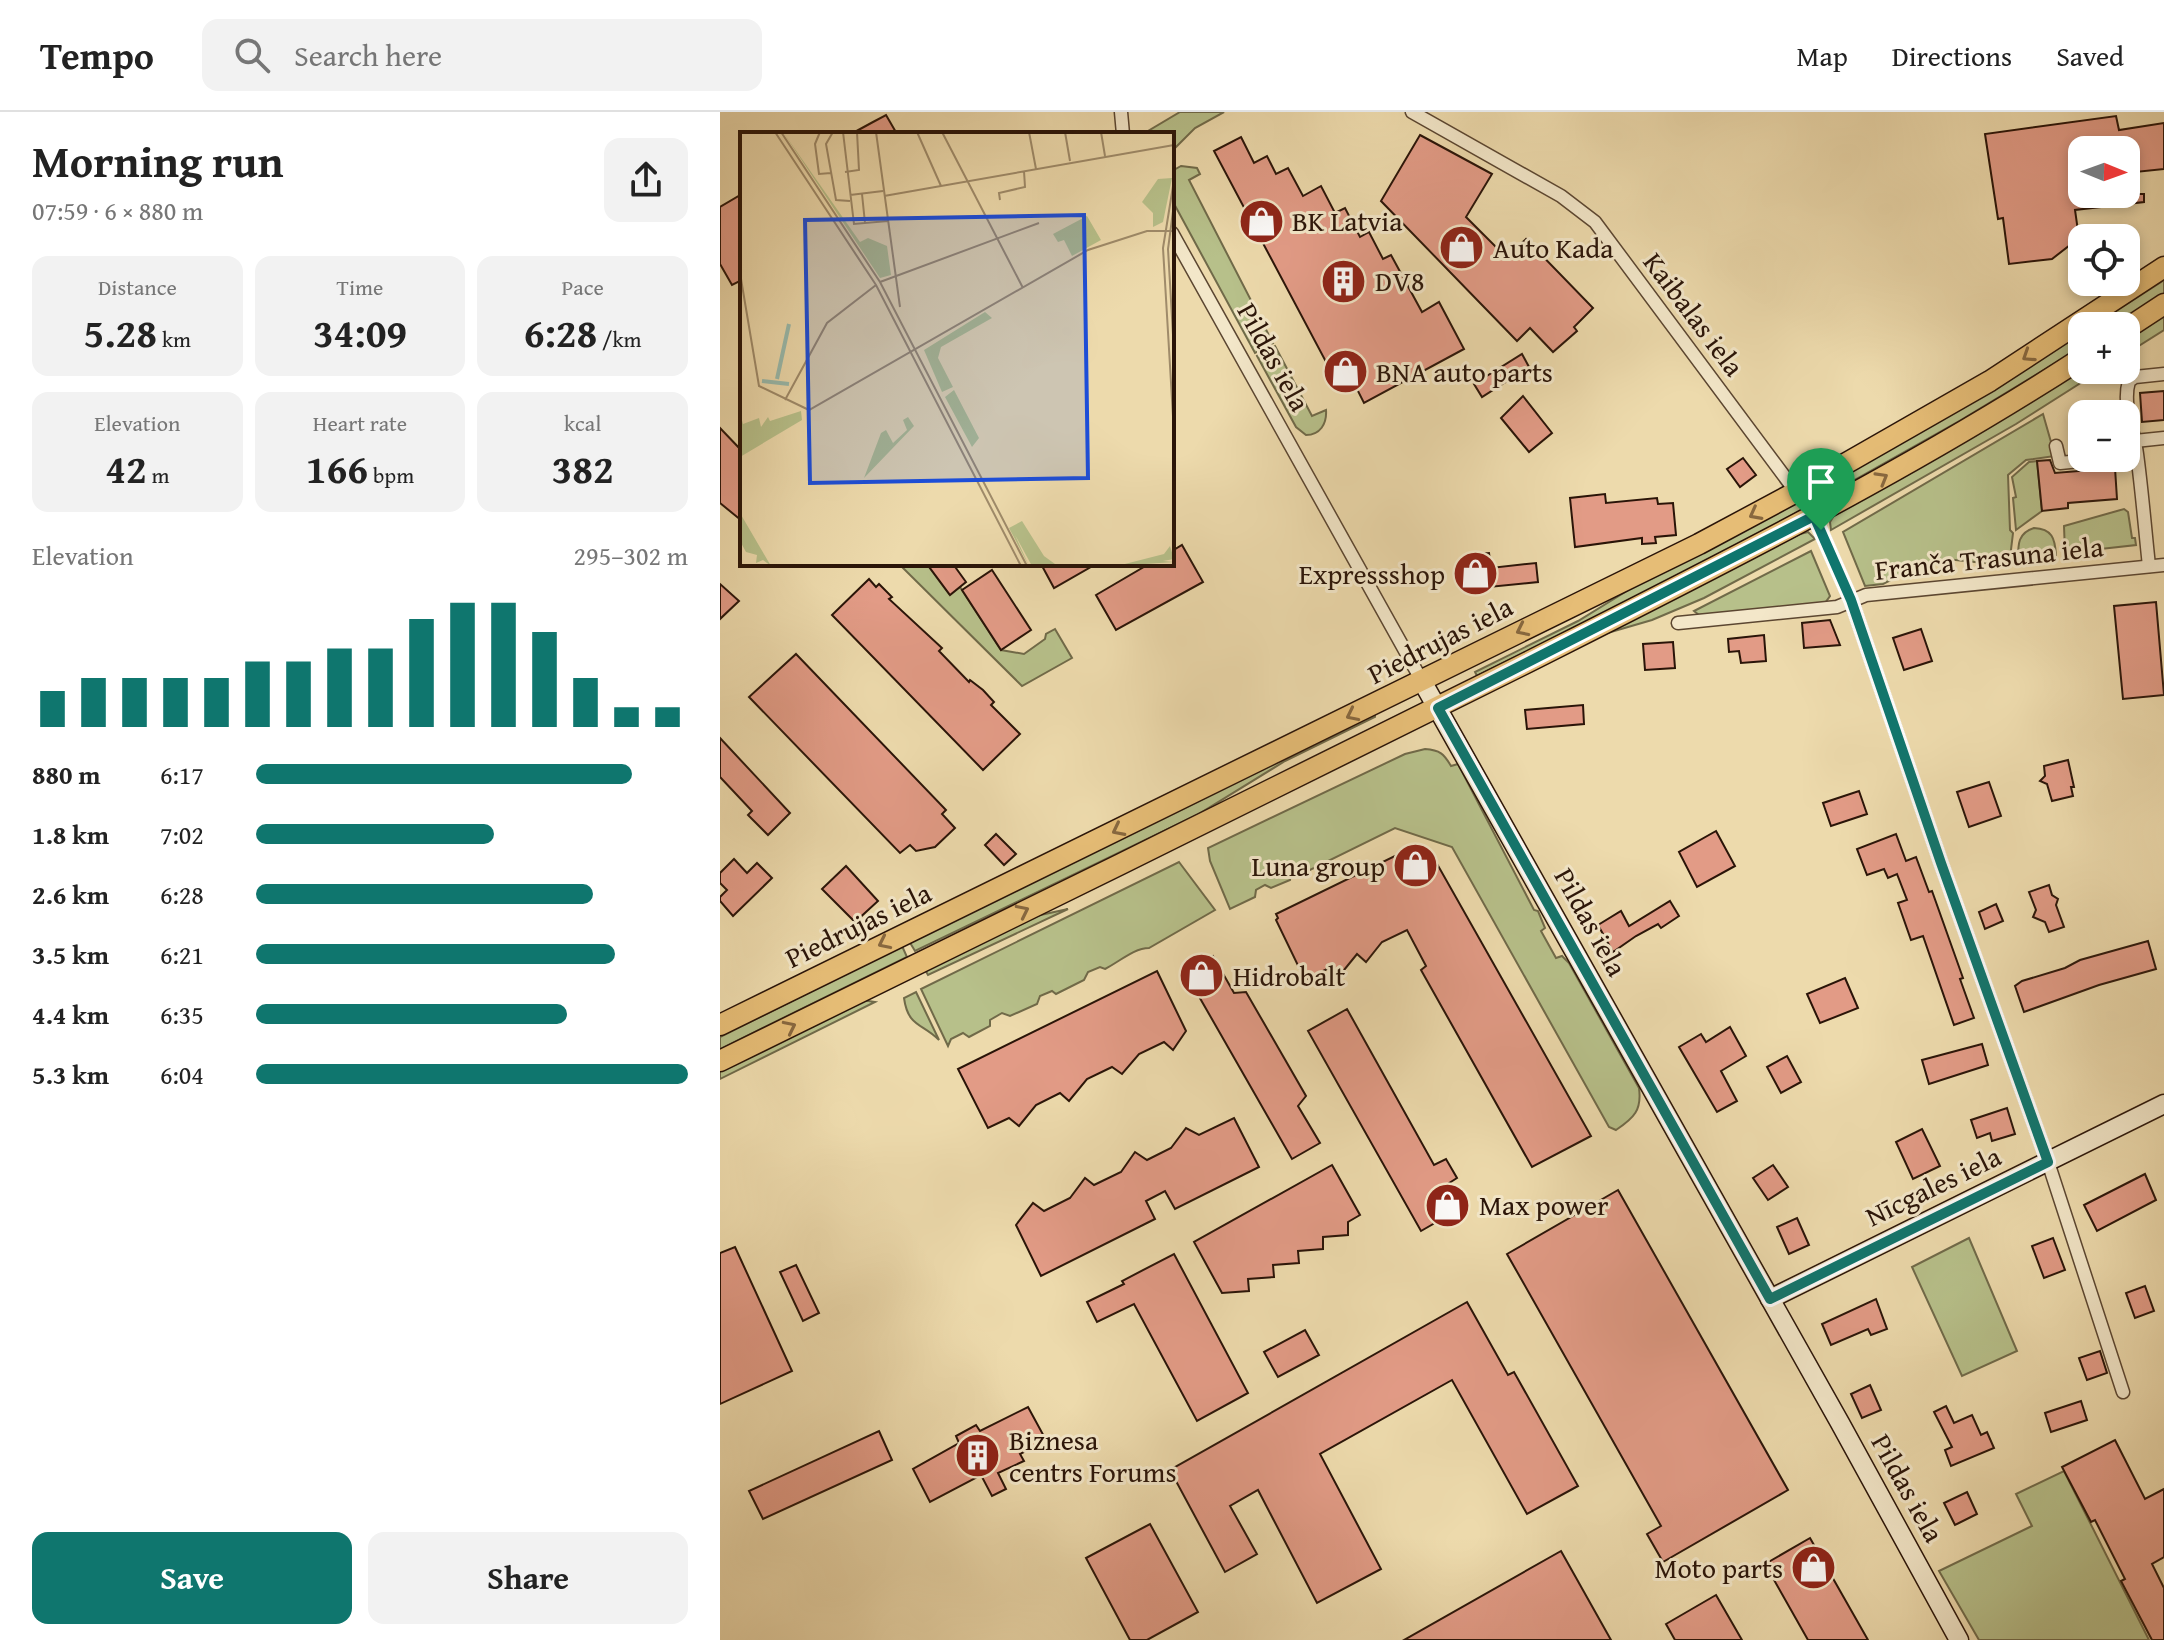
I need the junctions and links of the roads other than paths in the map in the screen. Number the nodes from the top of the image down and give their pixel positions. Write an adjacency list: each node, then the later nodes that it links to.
1 (1121, 112): 3 (street)
2 (1412, 112): 16 (street, Kaibalas iela)
3 (1123, 132)
4 (1174, 237): 22 (street, Pildas iela)
5 (2164, 267): 16 (main road, Piedrujas iela, one-way to 16)
6 (2164, 304): 7 (main road)
7 (2140, 320)
8 (2068, 366): 17 (main road, one-way to 8)
9 (2164, 374): 10 (street)
10 (2128, 400)
11 (2164, 438): 12 (street)
12 (2140, 440)
13 (2056, 446): 14 (street)
14 (2068, 462)
15 (2134, 472): 19 (street)
16 (1796, 492): 22 (main road, Piedrujas iela, one-way to 22)
17 (1814, 516): 20 (street); 23 (main road)
18 (2164, 565): 19 (street, Franča Trasuna iela)
19 (2149, 566): 20 (street, Franča Trasuna iela)
20 (1851, 600): 21 (street, Franča Trasuna iela); 27 (street)
21 (1678, 623)
22 (1422, 681): 23 (street, Pildas iela); 24 (main road, Piedrujas iela, one-way to 24)
23 (1438, 708): 25 (main road, one-way to 23); 28 (street, Pildas iela)
24 (720, 1025)
25 (720, 1061)
26 (2164, 1104): 27 (street, Nīcgales iela)
27 (2048, 1162): 28 (street, Nīcgales iela); 29 (street)
28 (1770, 1299): 30 (street, Pildas iela)
29 (2123, 1392)
30 (1959, 1640)

